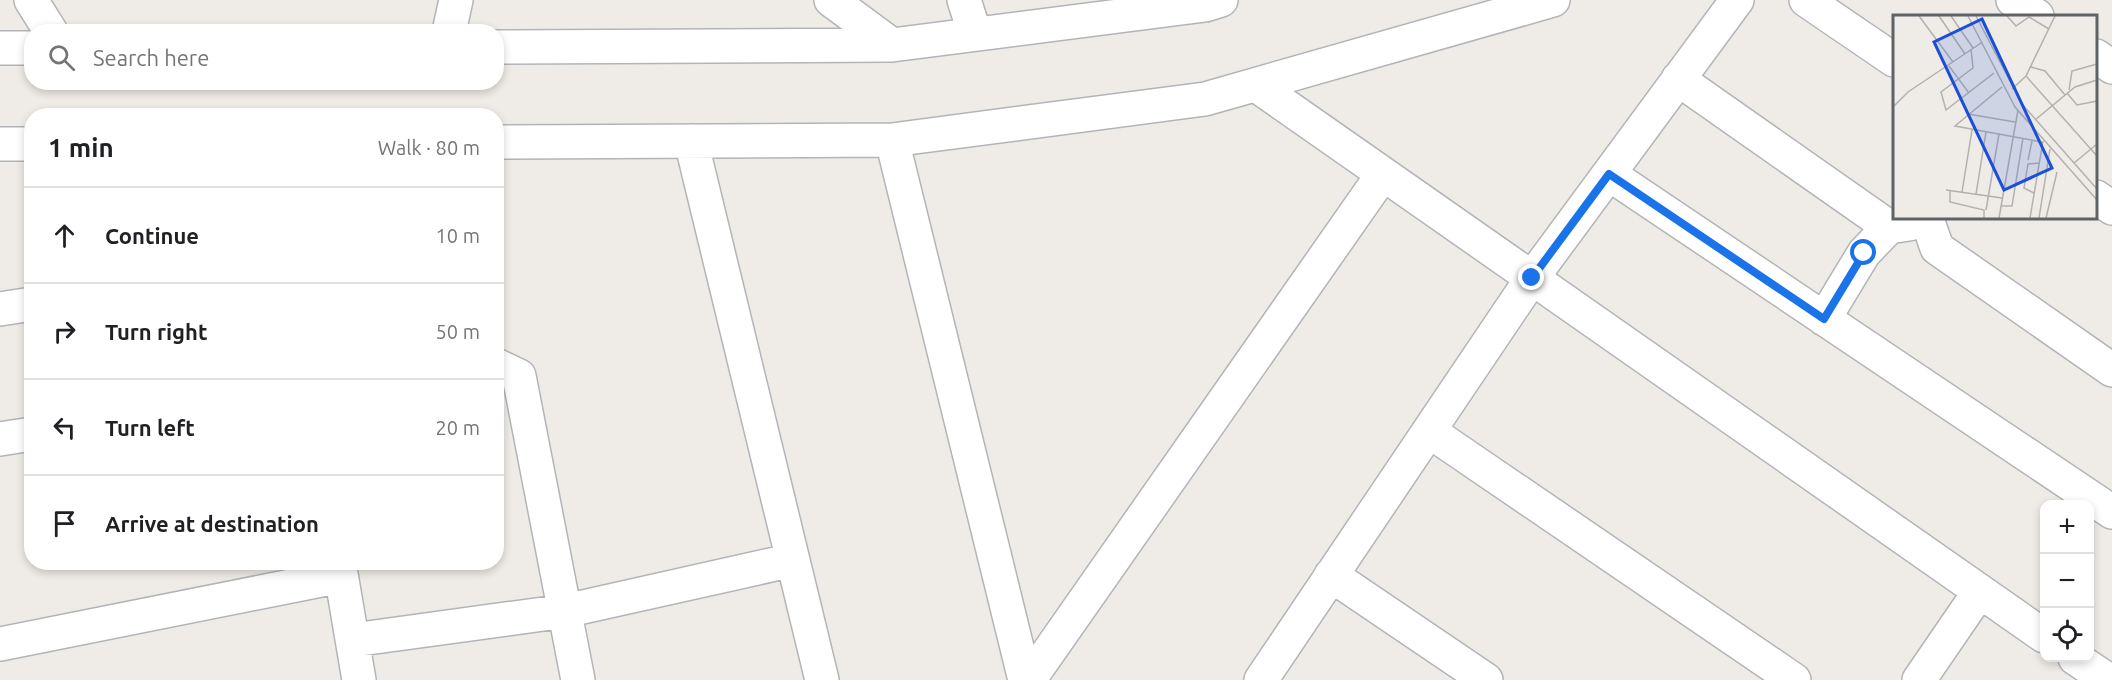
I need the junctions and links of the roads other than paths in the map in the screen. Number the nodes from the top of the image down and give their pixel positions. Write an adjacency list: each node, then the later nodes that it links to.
1 (31, 0): 11 (street)
2 (456, 0): 12 (street)
3 (831, 0): 14 (street)
4 (964, 0): 13 (street)
5 (1221, 0): 13 (street)
6 (1553, 0): 22 (street)
7 (1737, 0): 21 (street)
8 (1806, 0): 19 (street)
9 (2013, 0): 10 (street)
10 (2036, 15)
11 (46, 24)
12 (451, 24)
13 (975, 34): 14 (street)
14 (892, 45): 15 (street)
15 (504, 47)
16 (0, 48): 17 (street)
17 (24, 48)
18 (2097, 57): 20 (street)
19 (1893, 59)
20 (2112, 67)
21 (1678, 79): 29 (street); 33 (street)
22 (1256, 85): 23 (street); 28 (street)
23 (892, 140): 24 (street); 57 (street)
24 (691, 141): 25 (street); 44 (street)
25 (504, 142)
26 (0, 144): 27 (street)
27 (24, 144)
28 (1383, 174): 34 (street); 57 (street)
29 (1609, 174): 34 (street); 37 (street)
30 (2097, 198): 31 (street)
31 (2112, 208)
32 (1928, 220): 33 (street); 39 (street)
33 (1889, 227): 37 (street)
34 (1532, 278): 40 (street); 48 (street)
35 (24, 305): 36 (street)
36 (0, 309)
37 (1824, 319): 43 (street)
38 (504, 368): 49 (street)
39 (2112, 370)
40 (1429, 431): 47 (street); 60 (street)
41 (24, 435): 42 (street)
42 (0, 439)
43 (2112, 512)
44 (793, 560): 49 (street); 56 (street)
45 (335, 570): 52 (street)
46 (340, 570): 51 (street)
47 (1332, 575): 58 (street); 59 (street)
48 (1980, 591): 50 (street); 61 (street)
49 (565, 611): 51 (street); 55 (street)
50 (2040, 633)
51 (353, 640): 54 (street)
52 (0, 644)
53 (2082, 662): 62 (street)
54 (359, 680)
55 (578, 680)
56 (822, 680)
57 (1027, 680)
58 (1261, 680)
59 (1486, 680)
60 (1794, 680)
61 (1919, 680)
62 (2108, 680)

